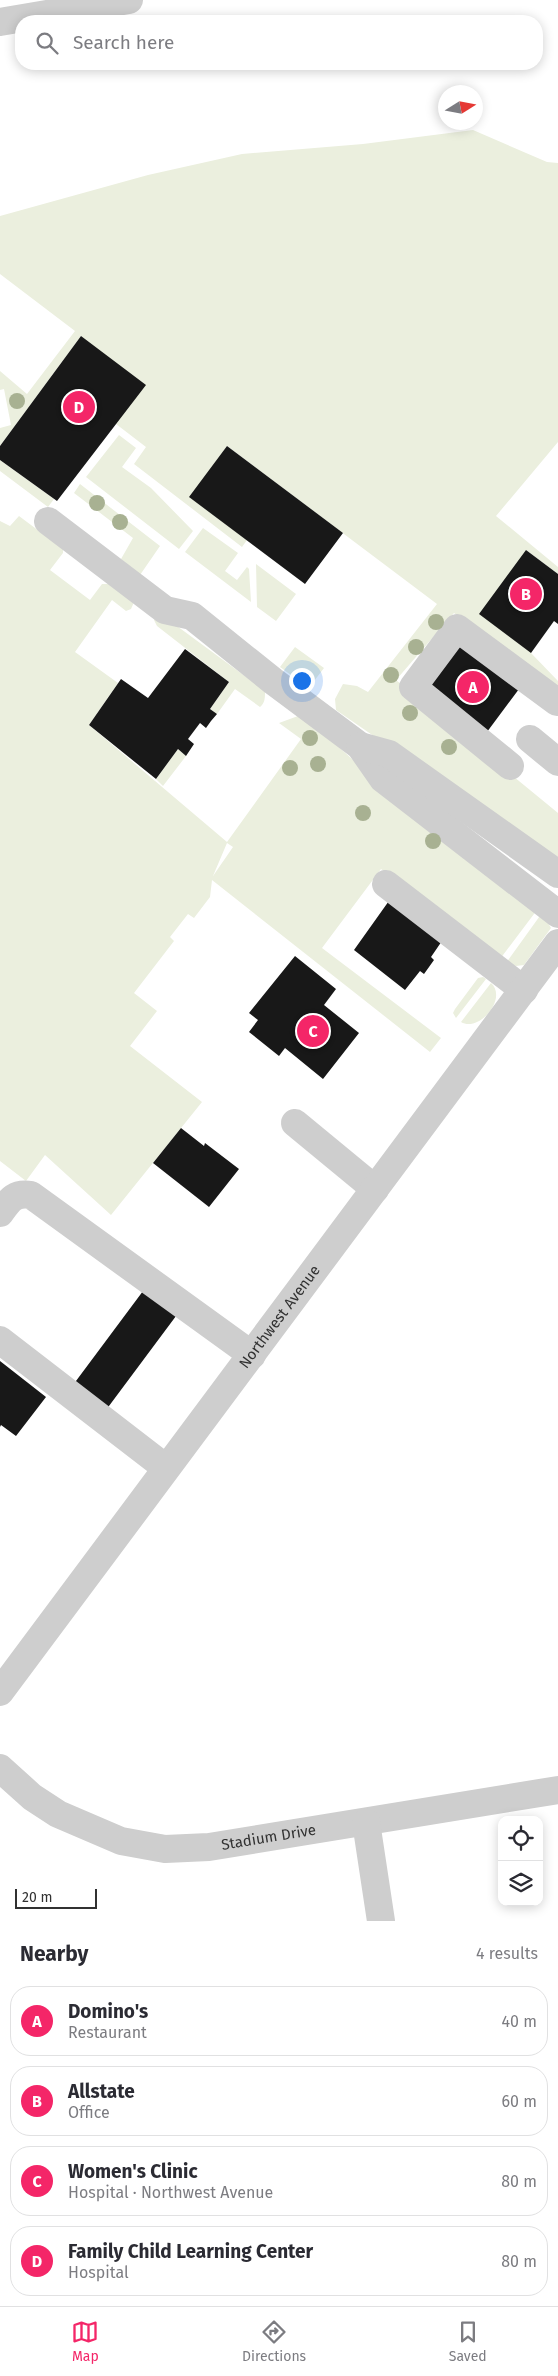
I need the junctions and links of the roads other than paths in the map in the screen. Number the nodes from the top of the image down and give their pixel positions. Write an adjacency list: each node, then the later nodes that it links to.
1 (129, 0): 2 (street)
2 (41, 15)
3 (15, 19): 4 (street)
4 (0, 22)
5 (48, 521): 8 (street)
6 (557, 702): 10 (street)
7 (530, 739): 9 (street)
8 (360, 746): 11 (street); 13 (street)
9 (558, 762)
10 (510, 766)
11 (558, 874)
12 (386, 884): 15 (street)
13 (558, 914)
14 (558, 943): 15 (street, Northwest Avenue)
15 (524, 990): 17 (street, Northwest Avenue)
16 (295, 1123): 17 (street)
17 (375, 1189): 20 (street, Northwest Avenue)
18 (0, 1213): 20 (street)
19 (0, 1340): 21 (street)
20 (252, 1354): 21 (street, Northwest Avenue)
21 (166, 1468): 22 (street, Northwest Avenue)
22 (0, 1692)
23 (0, 1768): 25 (street, Stadium Drive)
24 (558, 1790): 25 (street, Stadium Drive)
25 (366, 1822): 26 (street)
26 (381, 1921)

